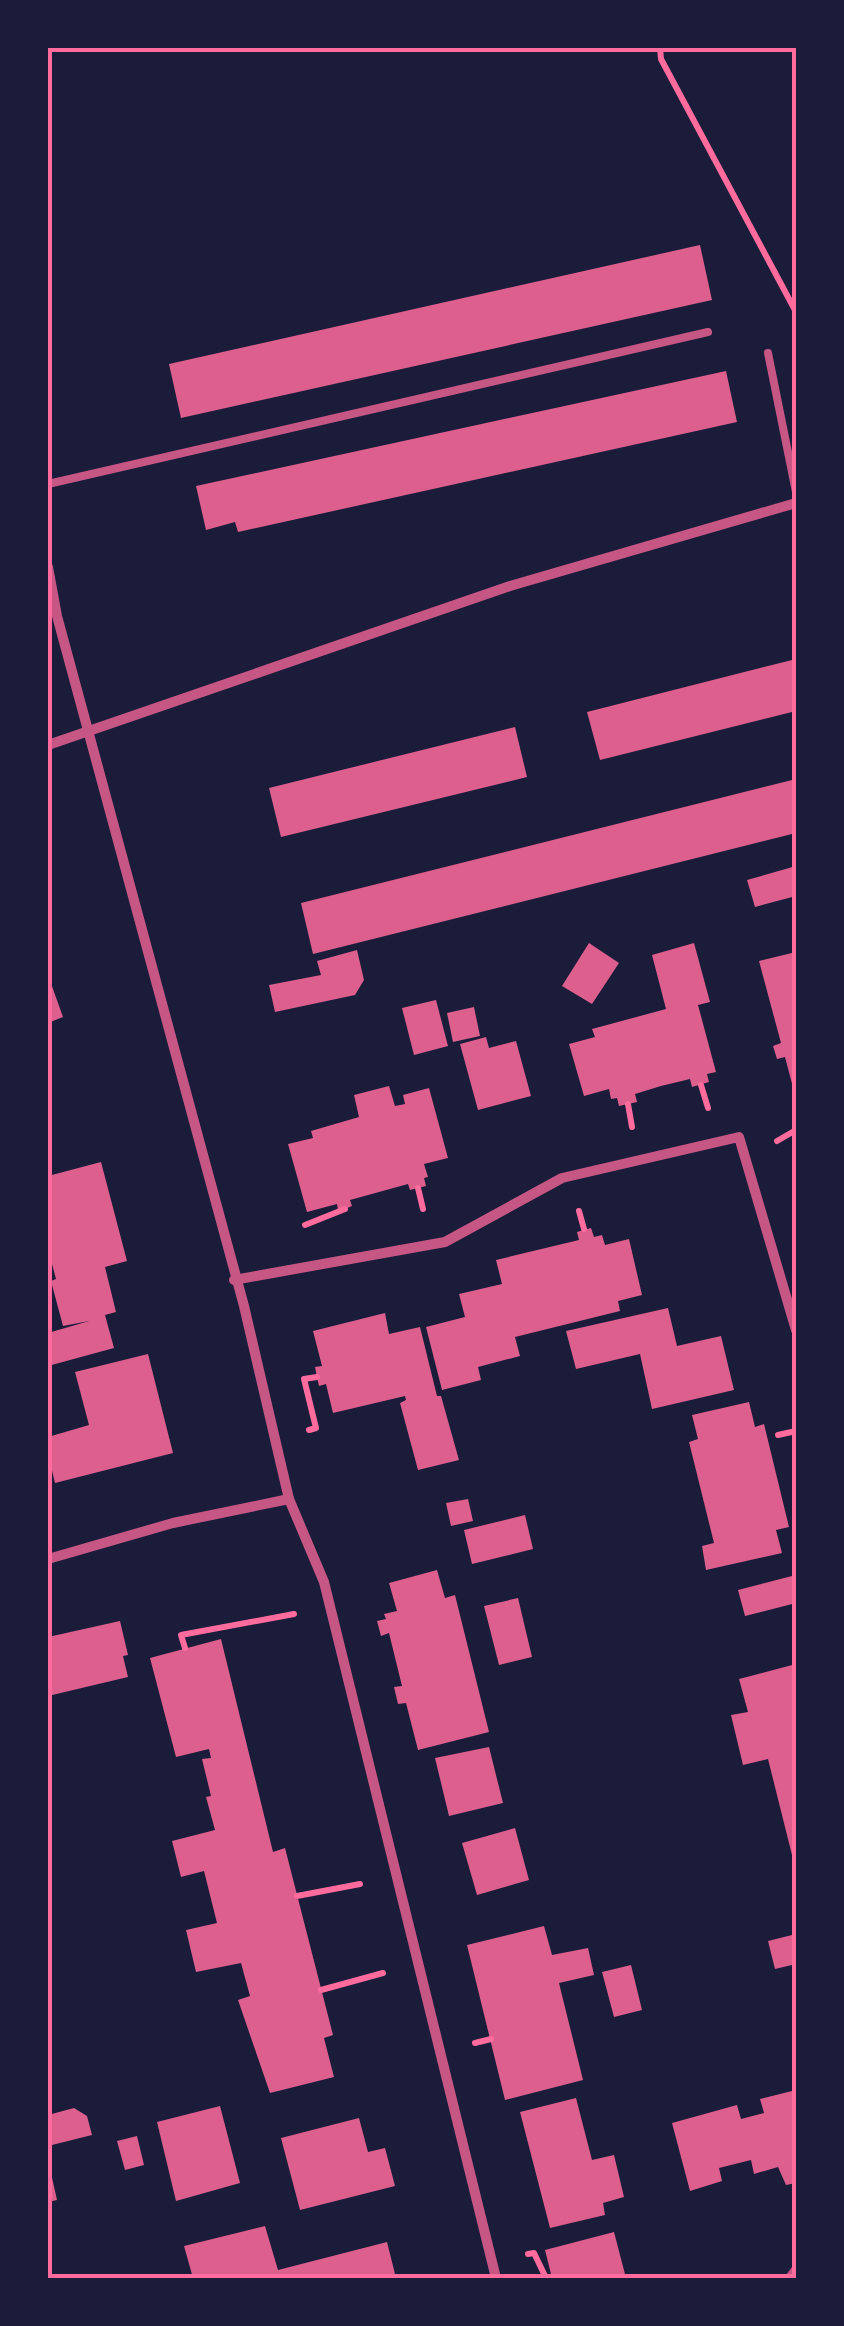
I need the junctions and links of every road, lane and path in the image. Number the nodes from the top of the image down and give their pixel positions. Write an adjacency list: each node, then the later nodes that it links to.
1 (660, 48): 2 (path)
2 (796, 312)
3 (708, 332): 5 (lane)
4 (768, 353): 6 (lane)
5 (48, 484)
6 (796, 492)
7 (796, 503): 9 (street)
8 (48, 567): 9 (street)
9 (88, 730): 10 (street); 11 (street)
10 (48, 745)
11 (234, 1280): 12 (street); 15 (street)
12 (796, 1330)
13 (796, 1431): 14 (path)
14 (778, 1435)
15 (289, 1499): 16 (street); 17 (street)
16 (48, 1560)
17 (330, 1606): 18 (path); 19 (street)
18 (185, 1648)
19 (396, 1876): 20 (path); 21 (street)
20 (297, 1896)
21 (418, 1964): 22 (path); 24 (street)
22 (321, 1990)
23 (796, 2270): 25 (street)
24 (496, 2278)
25 (790, 2278)

